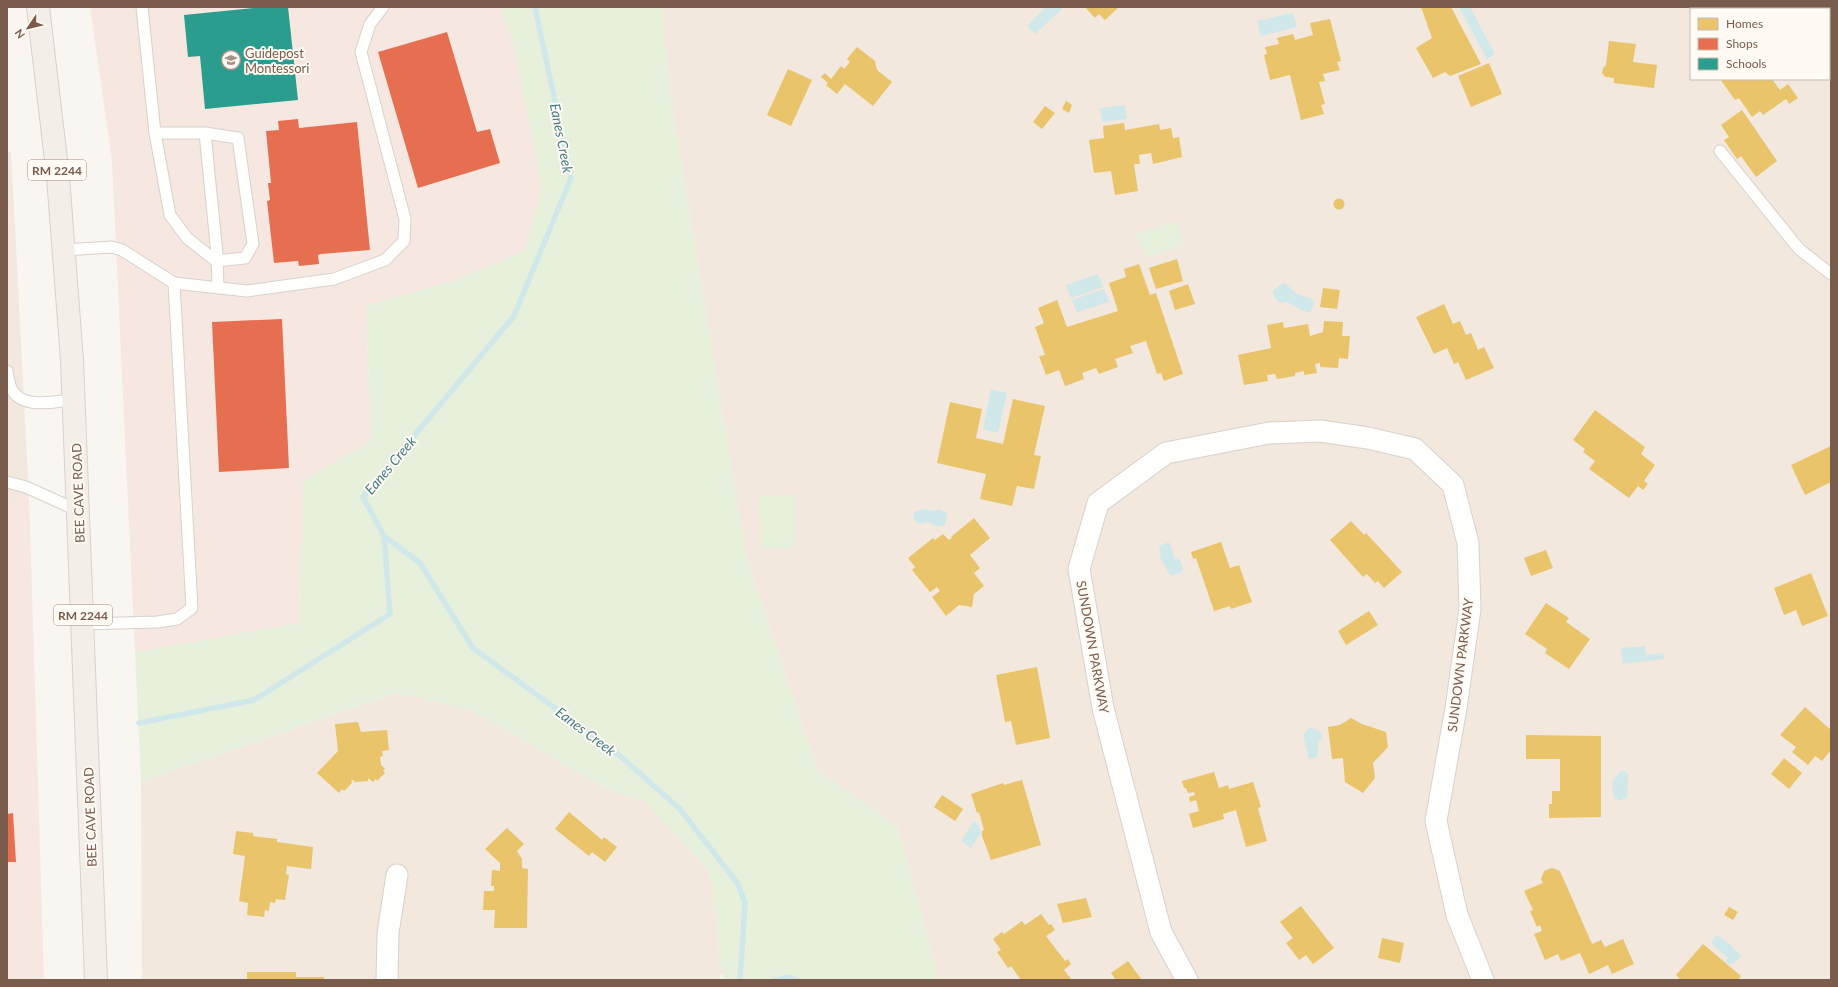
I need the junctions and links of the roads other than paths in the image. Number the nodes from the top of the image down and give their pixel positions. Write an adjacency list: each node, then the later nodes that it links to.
1 (38, 7): 7 (main road, BEE CAVE ROAD / RM 2244)
2 (142, 7): 4 (lane)
3 (383, 7): 11 (lane)
4 (155, 133): 5 (lane); 8 (lane)
5 (204, 133): 8 (lane); 8 (lane)
6 (1720, 151): 9 (lane)
7 (64, 250): 10 (lane); 13 (main road, BEE CAVE ROAD / RM 2244)
8 (216, 261): 11 (lane)
9 (1831, 274)
10 (174, 283): 11 (lane); 16 (lane)
11 (218, 288)
12 (7, 371): 13 (lane)
13 (74, 400): 15 (main road, BEE CAVE ROAD / RM 2244)
14 (7, 482): 15 (lane)
15 (79, 511): 16 (main road, BEE CAVE ROAD / RM 2244)
16 (83, 624): 18 (main road, BEE CAVE ROAD / RM 2244)
17 (397, 875): 19 (street)
18 (96, 980)
19 (387, 980)
20 (1187, 980): 21 (street, SUNDOWN PARKWAY)
21 (1483, 980)

